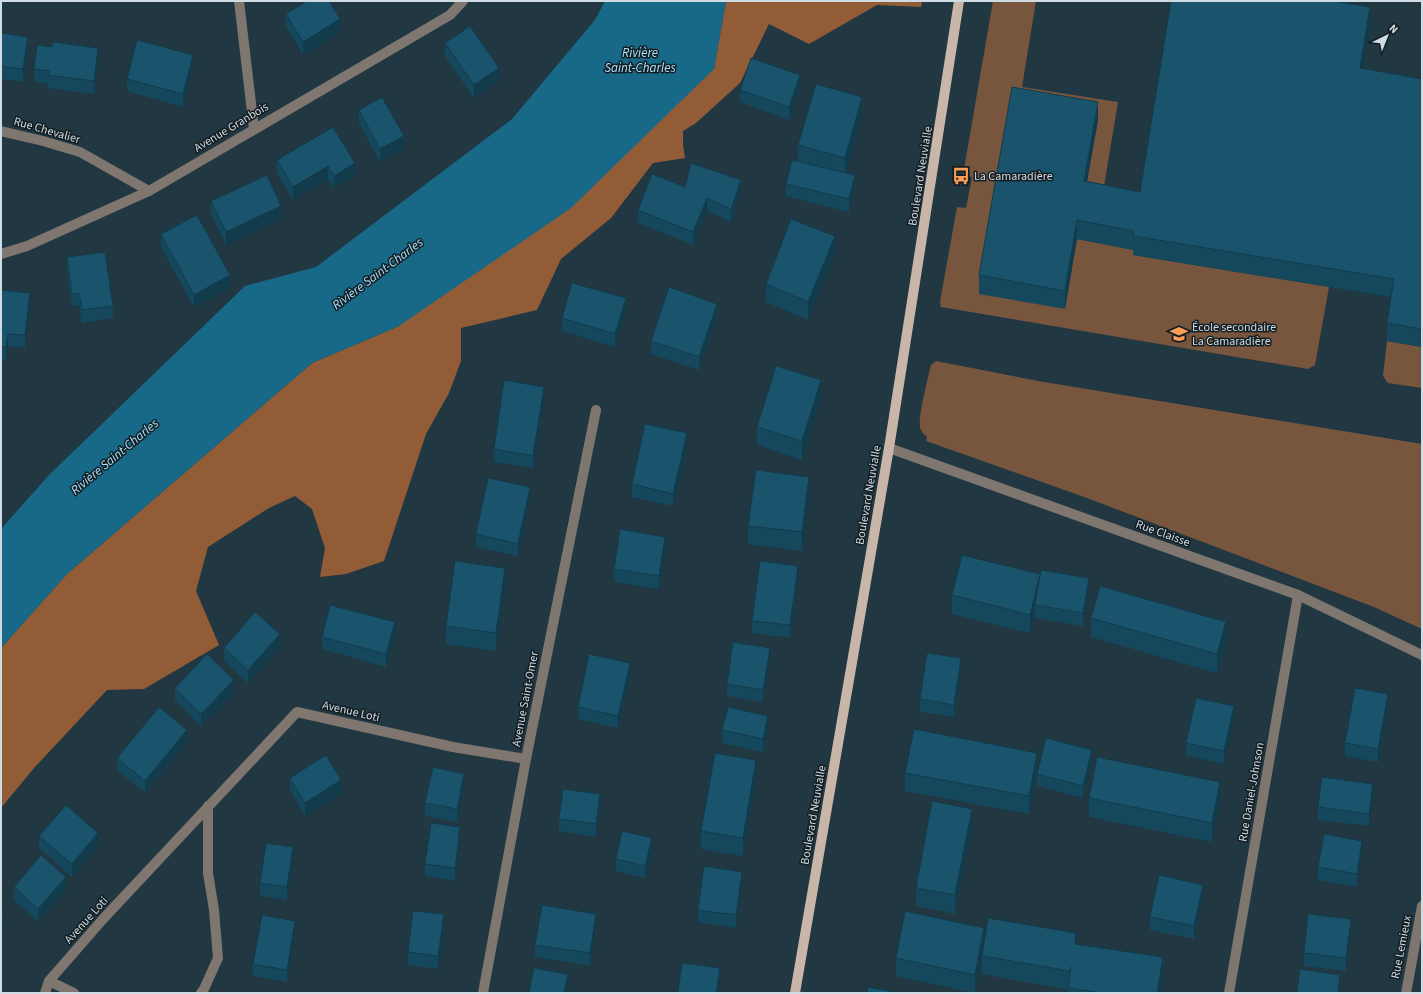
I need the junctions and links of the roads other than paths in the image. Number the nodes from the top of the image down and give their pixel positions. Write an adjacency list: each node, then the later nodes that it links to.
1 (239, 1): 4 (street)
2 (463, 1): 4 (street, Avenue Granbois)
3 (959, 1): 9 (main road, Boulevard Neuvialle)
4 (254, 129): 6 (street, Avenue Granbois)
5 (1, 131): 6 (street, Rue Chevalier)
6 (149, 191): 7 (street, Avenue Granbois)
7 (1, 254)
8 (596, 410): 12 (street, Avenue Saint-Omer)
9 (889, 448): 10 (street, Rue Claisse); 20 (main road, Boulevard Neuvialle)
10 (1298, 595): 11 (street, Rue Claisse); 21 (street, Rue Daniel-Johnson)
11 (1422, 654)
12 (526, 759): 13 (street, Avenue Loti); 19 (street, Avenue Saint-Omer)
13 (208, 806): 15 (street, Avenue Loti); 18 (street)
14 (1422, 906): 22 (street, Rue Lemieux)
15 (49, 981): 16 (street, Avenue Loti); 17 (street)
16 (45, 993)
17 (74, 993)
18 (201, 993)
19 (483, 993)
20 (795, 993)
21 (1229, 993)
22 (1406, 993)

